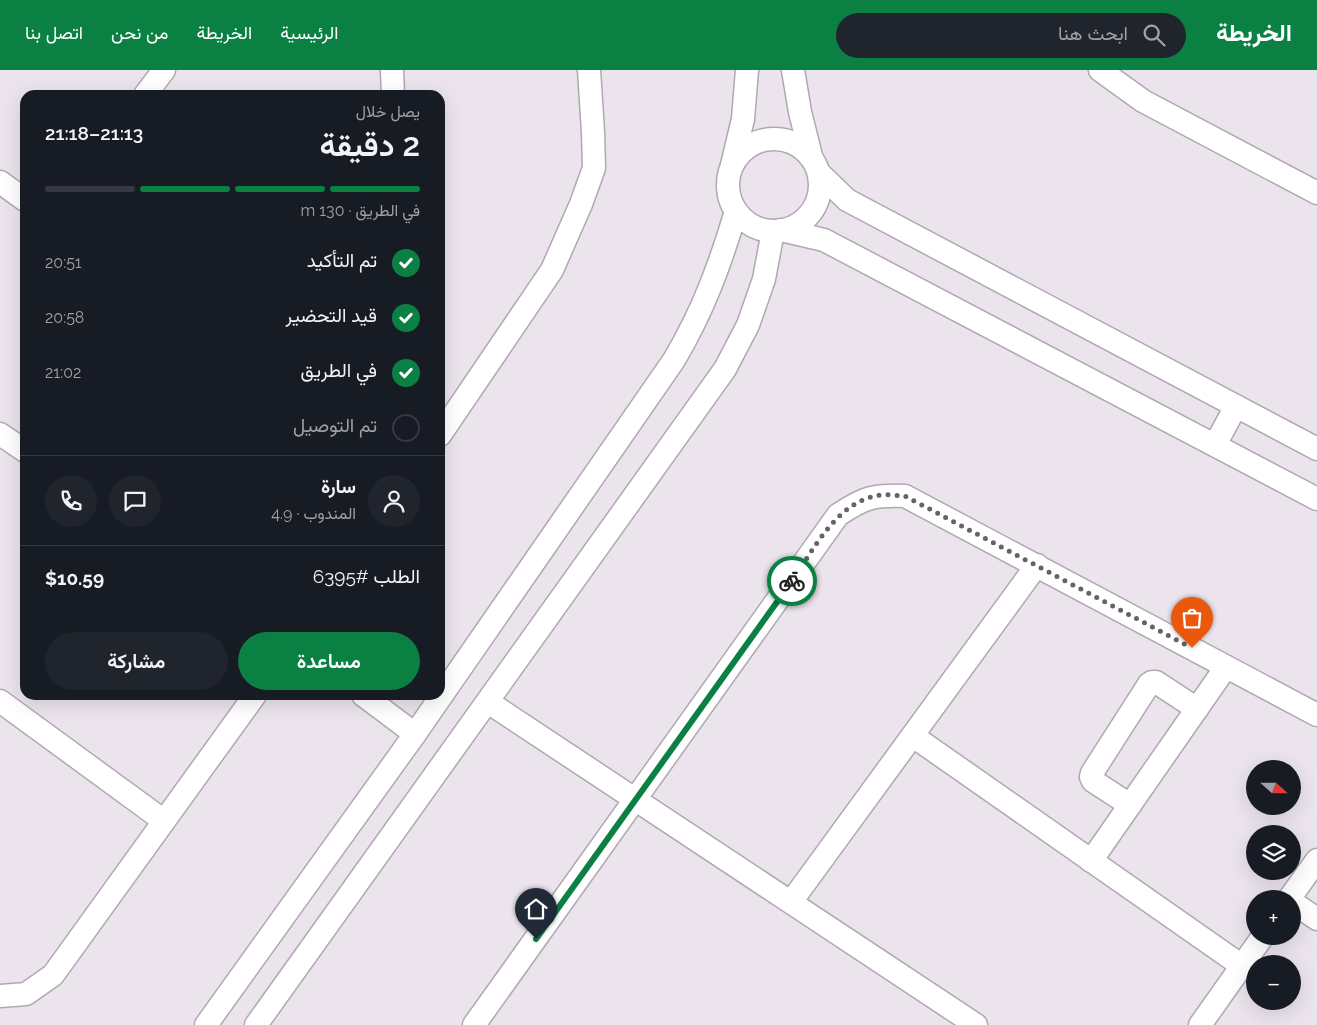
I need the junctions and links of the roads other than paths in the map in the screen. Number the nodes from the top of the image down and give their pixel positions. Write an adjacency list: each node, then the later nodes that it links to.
1 (164, 70): 7 (street)
2 (392, 70): 8 (street)
3 (589, 70): 17 (street)
4 (747, 70): 10 (street)
5 (793, 70): 9 (street)
6 (1100, 70): 12 (street)
7 (149, 90)
8 (393, 90)
9 (815, 165): 10 (street); 15 (street); 16 (street)
10 (731, 168): 14 (street)
11 (0, 182): 13 (street)
12 (1317, 193)
13 (20, 196)
14 (736, 211): 15 (street); 25 (street)
15 (777, 231): 19 (street); 30 (street)
16 (1236, 406): 19 (street); 21 (street)
17 (445, 428)
18 (0, 434): 20 (street)
19 (1215, 445): 22 (street)
20 (20, 448)
21 (1317, 449)
22 (1317, 499)
23 (1037, 565): 24 (street); 34 (street); 35 (street)
24 (1226, 667): 31 (street); 32 (street)
25 (445, 691)
26 (251, 700): 37 (street)
27 (370, 700): 33 (street)
28 (439, 700): 33 (street)
29 (0, 701): 37 (street)
30 (488, 702): 35 (street); 49 (street)
31 (1197, 708): 36 (street); 36 (street)
32 (1317, 715)
33 (415, 734): 48 (street)
34 (913, 736): 39 (street); 41 (street)
35 (636, 799): 41 (street); 47 (street)
36 (1130, 805): 39 (street)
37 (164, 821): 46 (street)
38 (1317, 860): 40 (street)
39 (1091, 861): 45 (street)
40 (1296, 890)
41 (792, 902): 50 (street)
42 (1301, 908): 43 (street)
43 (1317, 919)
44 (1257, 945): 45 (street)
45 (1242, 966): 51 (street)
46 (0, 996)
47 (482, 1022)
48 (206, 1025)
49 (256, 1025)
50 (976, 1025)
51 (1200, 1025)

